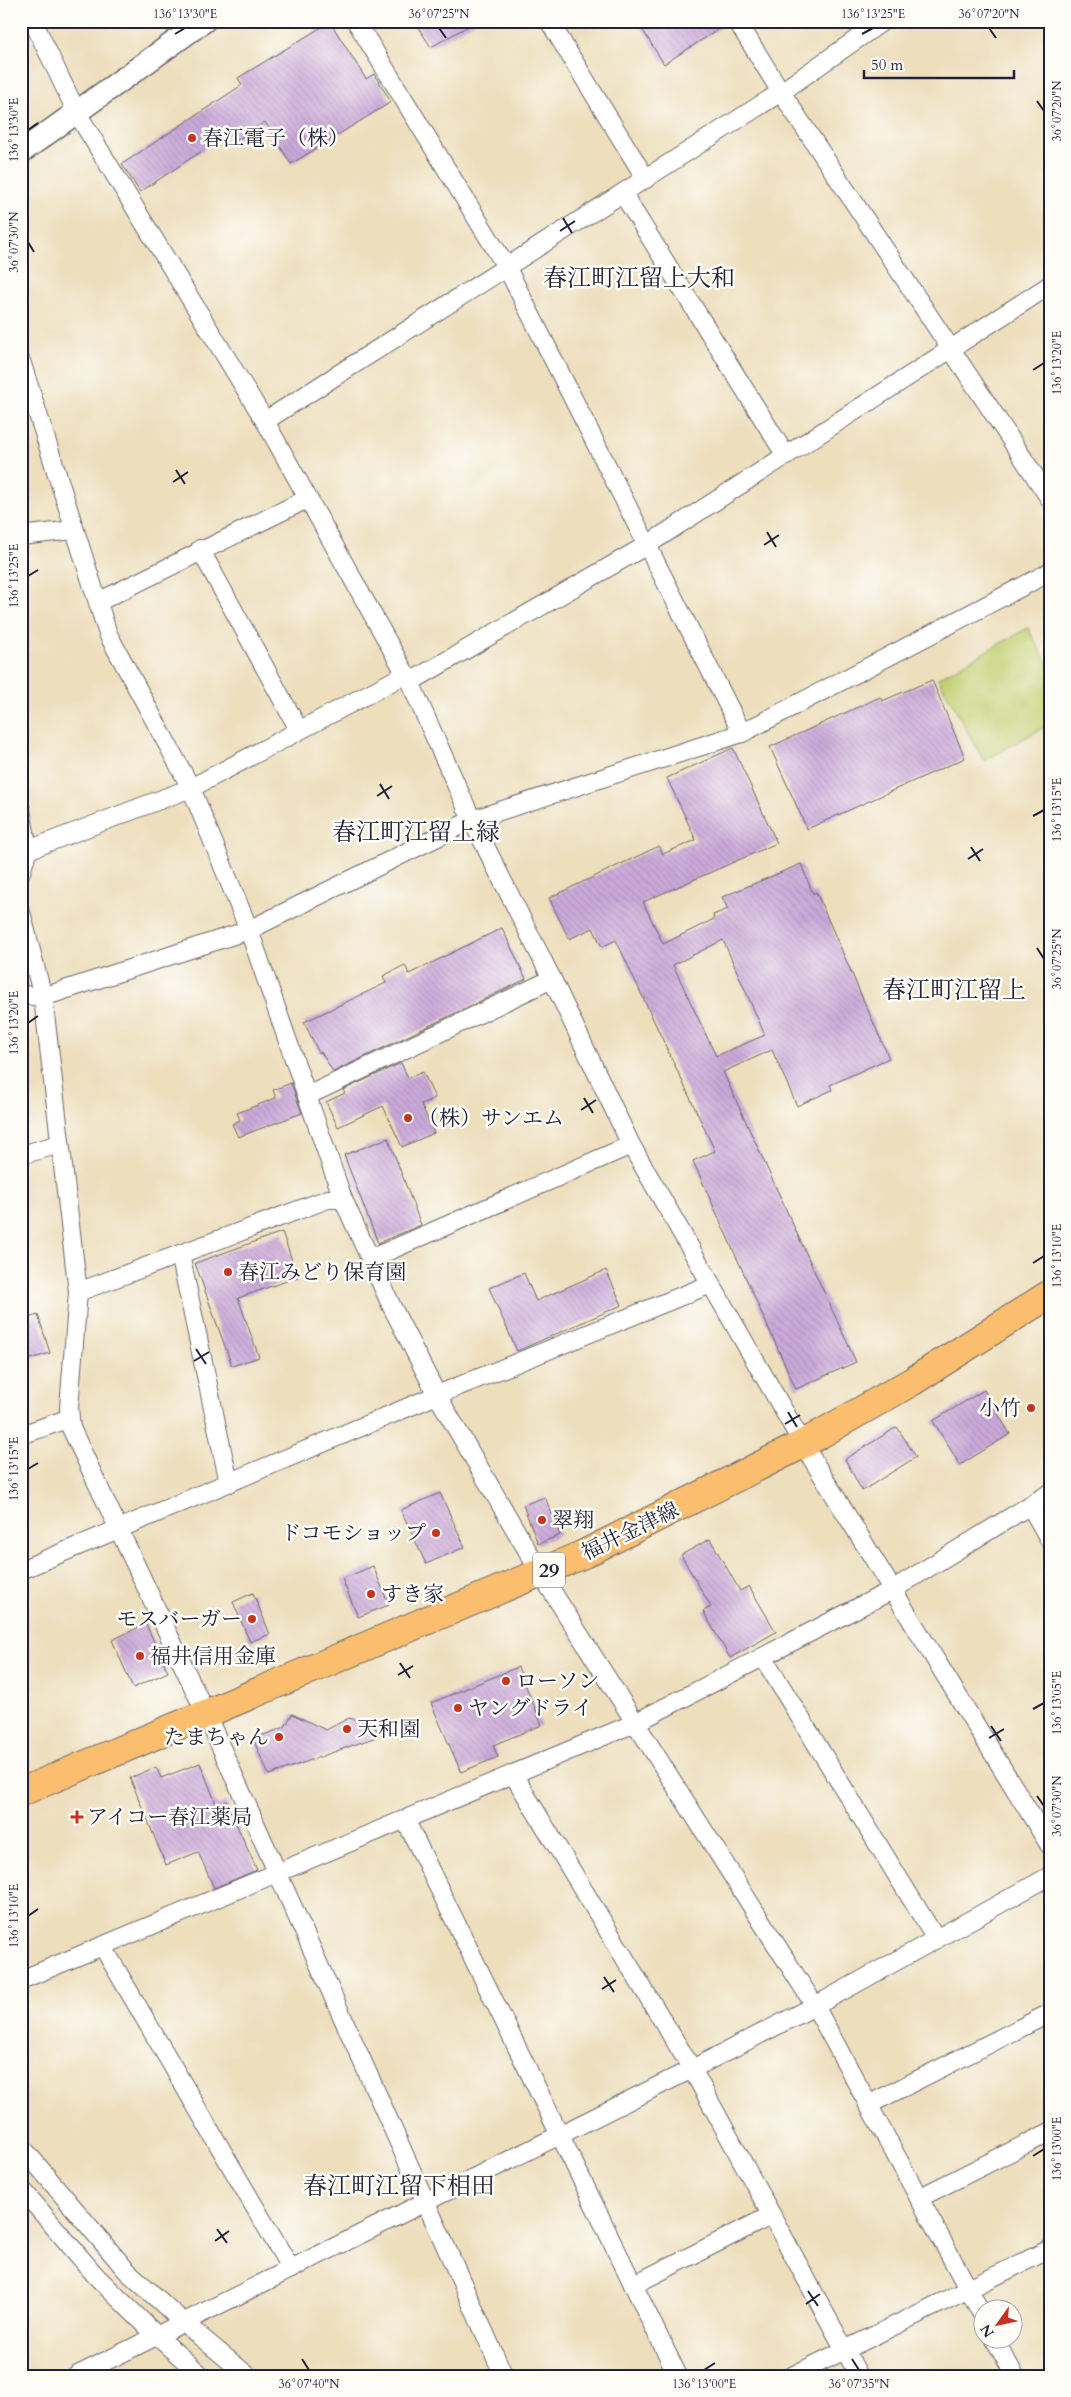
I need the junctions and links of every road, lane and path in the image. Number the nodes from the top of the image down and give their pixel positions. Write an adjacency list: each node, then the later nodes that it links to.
1 (33, 21): 8 (street)
2 (204, 21): 8 (street)
3 (356, 21): 12 (street)
4 (549, 21): 10 (street)
5 (737, 21): 7 (street)
6 (883, 21): 7 (street)
7 (781, 92): 10 (street); 14 (street)
8 (77, 114): 9 (street); 16 (street)
9 (21, 152)
10 (646, 179): 11 (street)
11 (623, 194): 12 (street); 17 (street)
12 (508, 268): 16 (street); 22 (street)
13 (1050, 285): 14 (street)
14 (952, 350): 17 (street); 19 (street)
15 (21, 361): 20 (street)
16 (265, 422): 18 (street)
17 (786, 456): 22 (street)
18 (307, 499): 23 (street); 26 (street)
19 (1050, 499)
20 (74, 530): 21 (street); 25 (street)
21 (21, 536)
22 (648, 545): 26 (street); 28 (street)
23 (200, 549): 25 (street); 27 (street)
24 (1050, 572): 28 (street)
25 (98, 602): 29 (street)
26 (408, 678): 27 (street); 31 (street)
27 (299, 730): 29 (street)
28 (742, 733): 31 (street)
29 (191, 788): 32 (street); 35 (street)
30 (21, 810): 32 (street)
31 (472, 820): 35 (street); 36 (street)
32 (28, 850): 33 (street)
33 (21, 872)
34 (21, 912): 38 (street)
35 (249, 930): 38 (street); 39 (street)
36 (552, 979): 39 (street); 41 (street)
37 (21, 995): 38 (street)
38 (43, 997): 40 (street)
39 (307, 1096): 43 (street)
40 (60, 1144): 42 (street); 47 (street)
41 (631, 1145): 45 (street); 46 (street)
42 (21, 1155)
43 (343, 1199): 44 (street); 45 (street)
44 (180, 1254): 47 (street); 53 (street)
45 (370, 1259): 49 (street)
46 (711, 1284): 49 (street); 52 (street)
47 (78, 1292): 50 (street)
48 (1050, 1294): 52 (main road, 福井金津線 / 29)
49 (437, 1395): 53 (street); 59 (street)
50 (70, 1418): 51 (street); 56 (street)
51 (21, 1435)
52 (803, 1444): 59 (main road, 福井金津線 / 29); 60 (street)
53 (229, 1483): 56 (street)
54 (1050, 1493): 55 (street)
55 (1030, 1506): 57 (street); 60 (street)
56 (119, 1529): 58 (street); 62 (street)
57 (1050, 1541)
58 (21, 1570)
59 (542, 1574): 62 (main road, 福井金津線 / 29); 63 (street)
60 (892, 1590): 61 (street); 67 (street)
61 (763, 1657): 63 (street); 70 (street)
62 (206, 1714): 65 (main road, 福井金津線 / 29); 68 (street)
63 (635, 1723): 64 (street); 73 (street)
64 (513, 1774): 66 (street); 75 (street)
65 (21, 1792)
66 (406, 1820): 68 (street); 78 (street)
67 (1050, 1846)
68 (277, 1874): 71 (street); 82 (street)
69 (1050, 1876): 70 (street)
70 (936, 1939): 73 (street)
71 (103, 1947): 72 (street); 85 (street)
72 (21, 1980)
73 (815, 2006): 75 (street); 76 (street)
74 (1050, 2013): 76 (street)
75 (692, 2070): 78 (street); 83 (street)
76 (868, 2105): 81 (street)
77 (1050, 2132): 81 (street)
78 (559, 2136): 82 (street); 86 (street)
79 (21, 2146): 89 (street)
80 (21, 2188): 90 (street)
81 (919, 2198): 87 (street)
82 (425, 2202): 85 (street); 96 (street)
83 (772, 2215): 86 (street); 91 (street)
84 (1050, 2249): 87 (street)
85 (291, 2269): 89 (street)
86 (633, 2285): 97 (street)
87 (968, 2289): 88 (street); 91 (street)
88 (974, 2300)
89 (184, 2322): 90 (street); 95 (street)
90 (157, 2336): 93 (street); 94 (street)
91 (845, 2350): 98 (street); 99 (street)
92 (1000, 2350): 100 (street)
93 (76, 2376)
94 (202, 2376)
95 (248, 2376)
96 (504, 2376)
97 (678, 2376)
98 (792, 2376)
99 (859, 2376)
100 (1014, 2376)

